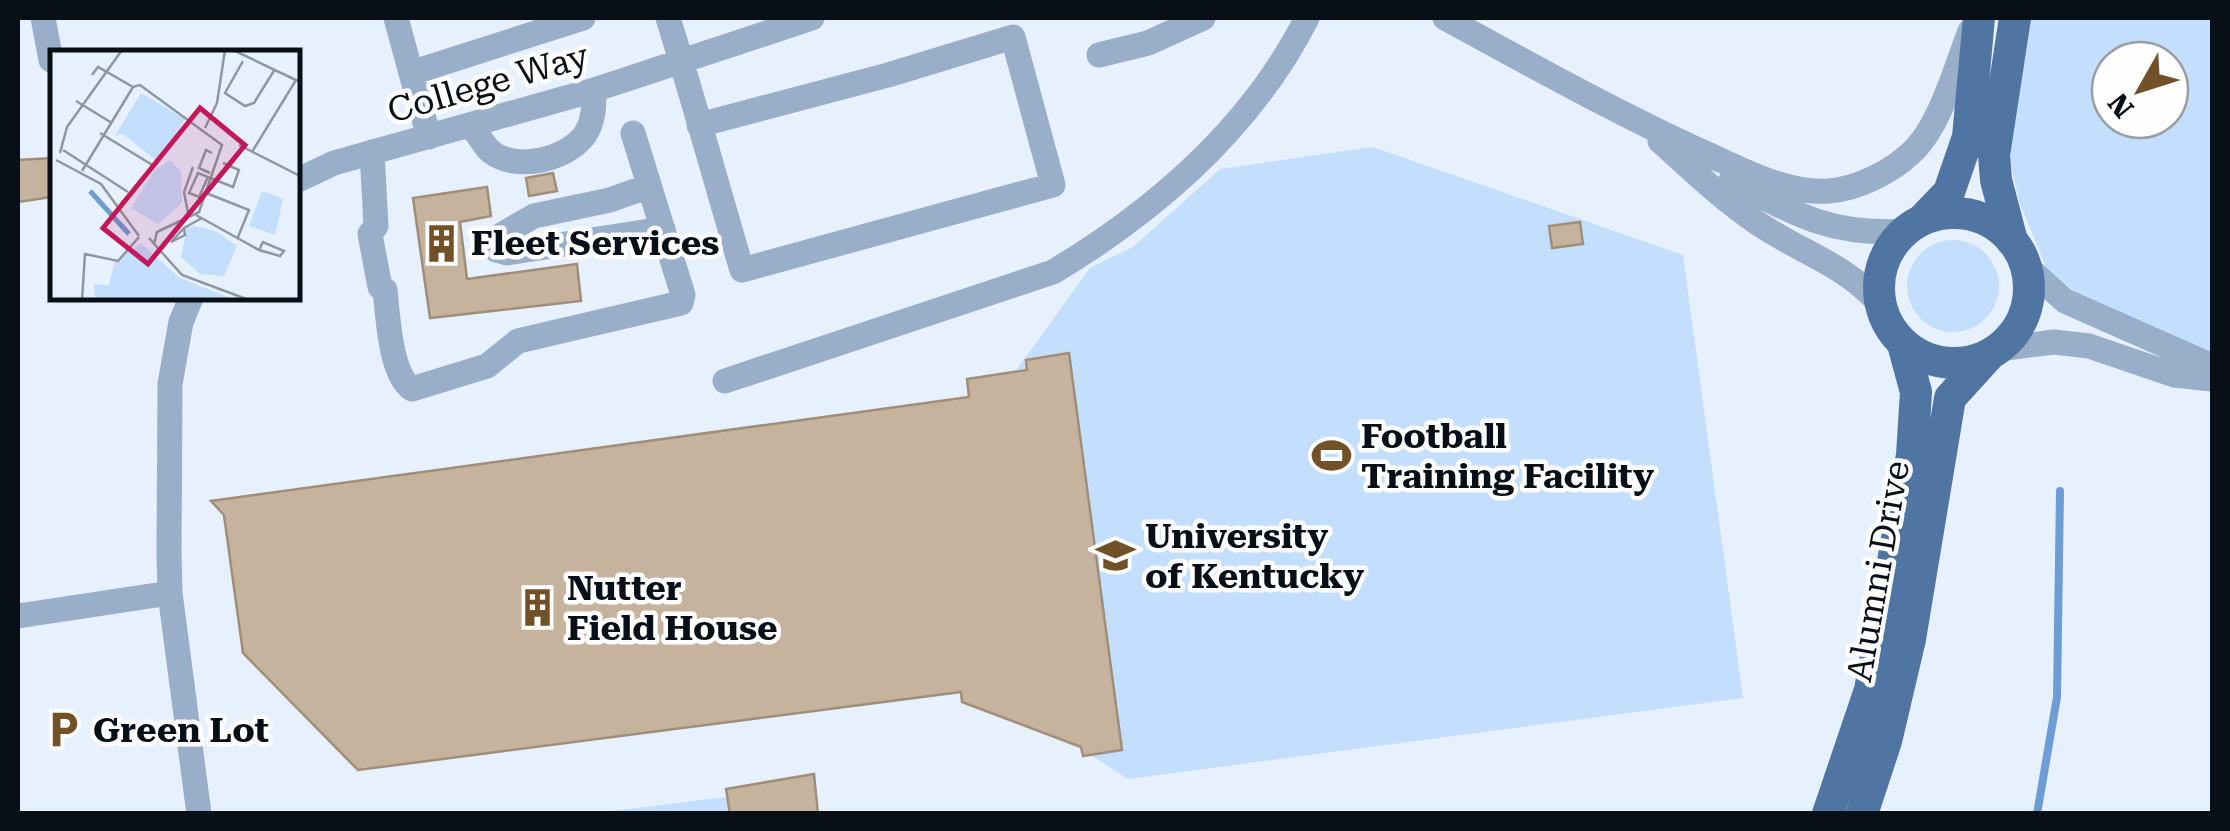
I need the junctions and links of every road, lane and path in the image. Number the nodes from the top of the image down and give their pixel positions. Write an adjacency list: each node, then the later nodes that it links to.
1 (43, 18): 12 (street)
2 (396, 18): 15 (street)
3 (582, 18): 15 (street)
4 (668, 18): 14 (street)
5 (812, 18): 14 (street, College Way)
6 (1203, 18): 13 (street)
7 (1307, 18): 35 (street)
8 (1445, 18): 17 (street)
9 (1978, 18): 17 (street); 26 (main road)
10 (2016, 18): 28 (main road)
11 (1011, 27): 19 (street); 19 (street)
12 (50, 55)
13 (1099, 55)
14 (682, 61): 16 (street, College Way); 19 (street)
15 (411, 73): 21 (street)
16 (594, 90): 18 (street, College Way); 18 (street)
17 (1642, 124): 22 (street)
18 (472, 125): 21 (street, College Way)
19 (699, 125)
20 (633, 133): 25 (street)
21 (429, 137): 23 (street, College Way)
22 (1665, 146): 26 (street); 30 (street)
23 (372, 152): 24 (street, College Way); 27 (street)
24 (300, 179)
25 (649, 186): 27 (street); 27 (street)
26 (1914, 225): 28 (main road); 30 (main road)
27 (663, 229)
28 (2019, 253): 32 (main road); 33 (street)
29 (190, 300): 36 (street)
30 (1880, 304): 31 (main road)
31 (1903, 344): 32 (main road); 39 (main road, Alumni Drive)
32 (1994, 352): 34 (street); 40 (main road, Alumni Drive)
33 (2212, 366)
34 (2212, 379)
35 (725, 381)
36 (170, 594): 37 (street); 38 (street)
37 (18, 616)
38 (199, 814)
39 (1828, 814)
40 (1862, 814)

